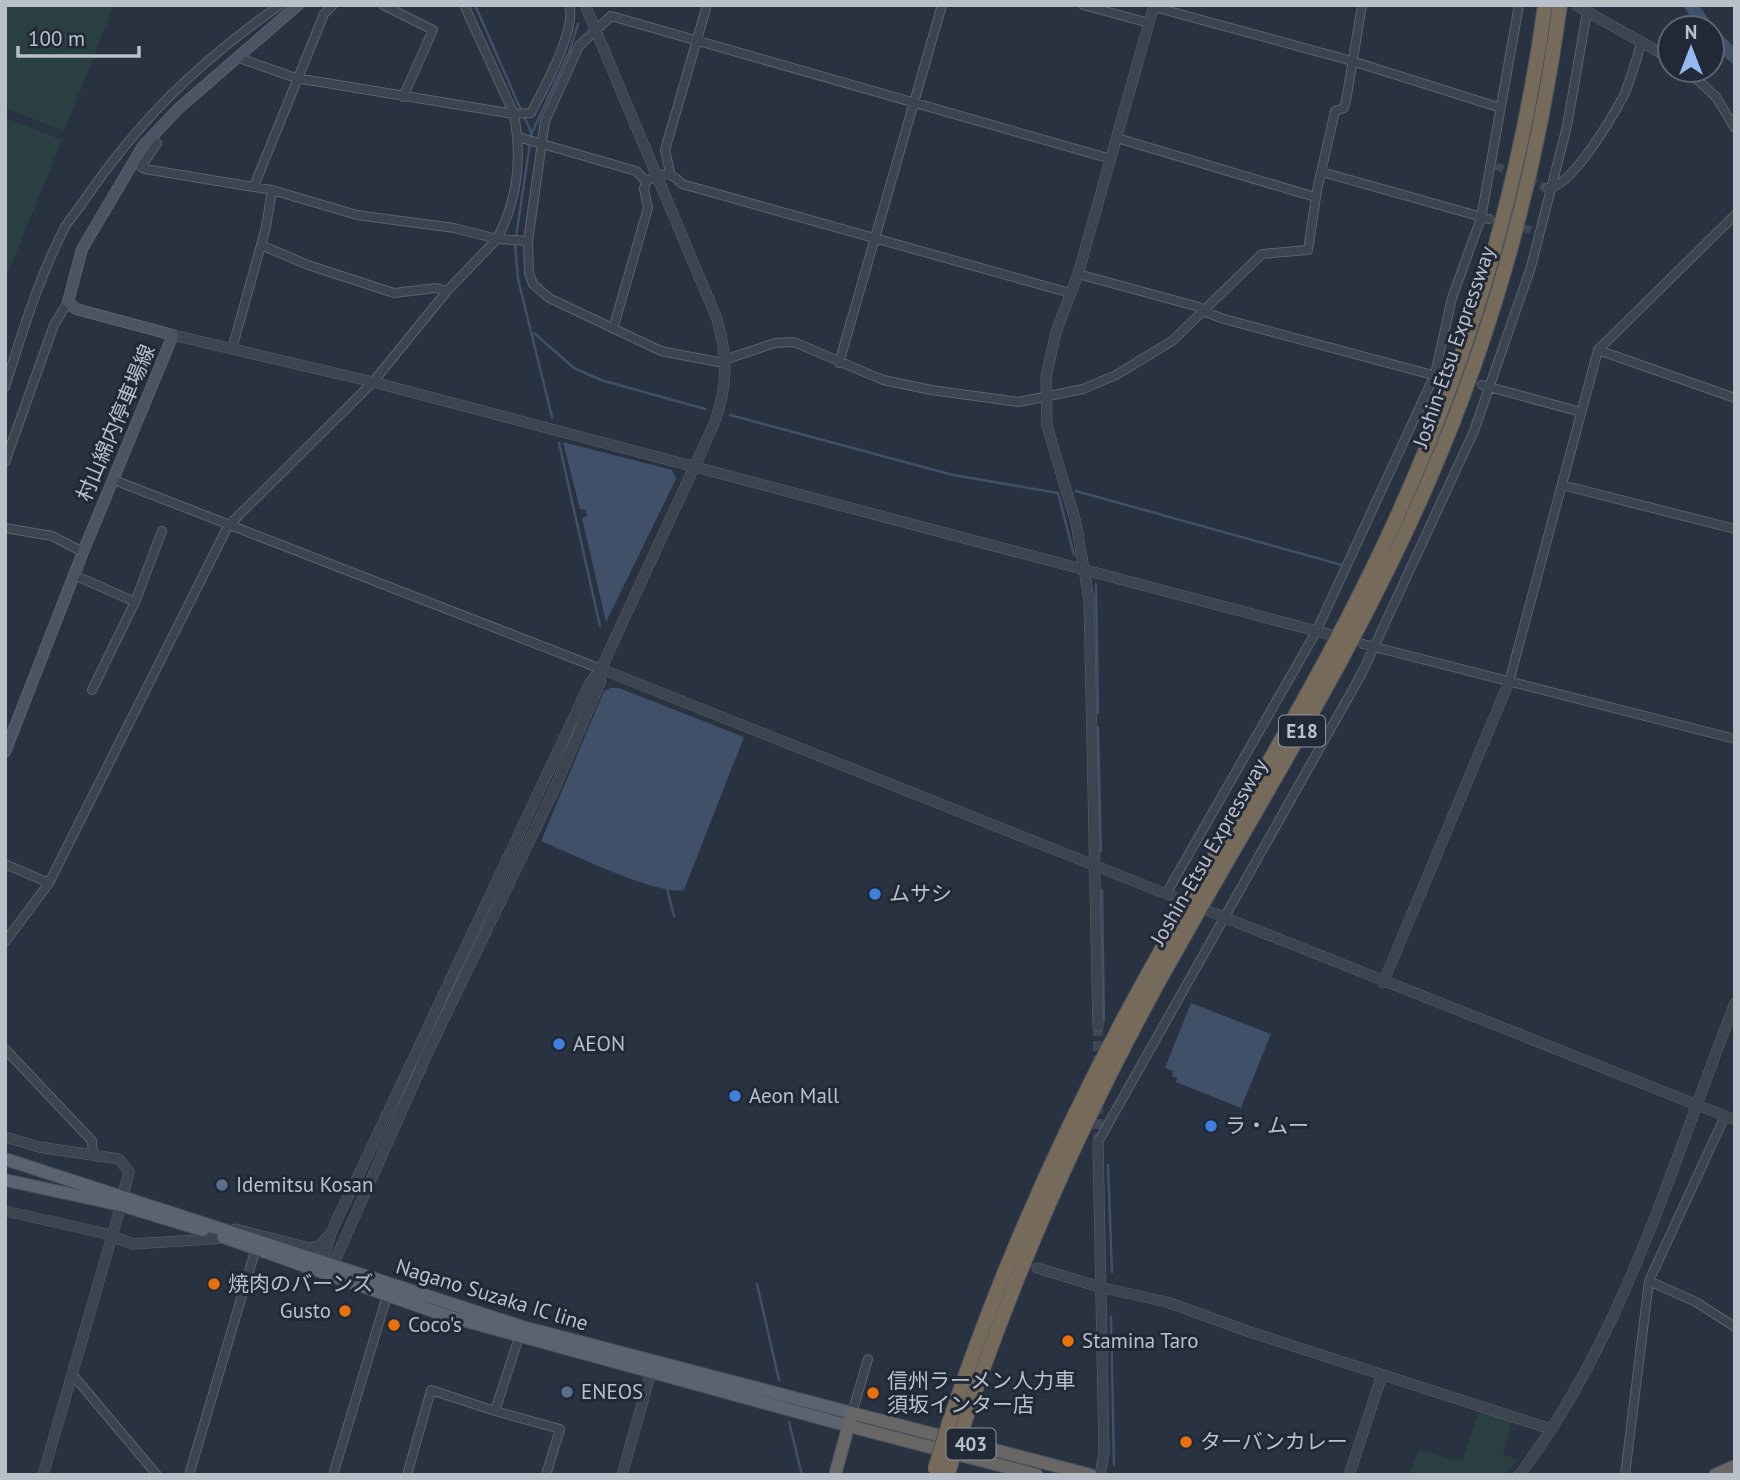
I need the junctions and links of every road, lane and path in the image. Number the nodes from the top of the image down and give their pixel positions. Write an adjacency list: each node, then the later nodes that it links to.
1 (280, 5): 65 (street)
2 (298, 5): 23 (main road)
3 (333, 5): 25 (street)
4 (383, 5): 27 (street)
5 (464, 5): 30 (street)
6 (569, 5): 30 (street)
7 (585, 5): 19 (street)
8 (707, 5): 20 (street)
9 (942, 5): 28 (street)
10 (1083, 5): 18 (street)
11 (1362, 5): 24 (street)
12 (1519, 5): 29 (street)
13 (1545, 5): 128 (highway, Joshin-Etsu Expressway / E18)
14 (1560, 5): 128 (highway, Joshin-Etsu Expressway / E18)
15 (1154, 6): 18 (street); 24 (street)
16 (1577, 6): 17 (street)
17 (1587, 12): 21 (street); 42 (street)
18 (1149, 23): 34 (street)
19 (596, 31): 20 (street); 35 (street); 39 (street)
20 (697, 40): 28 (street); 37 (street)
21 (1642, 44): 22 (street); 42 (street)
22 (1656, 51)
23 (239, 58): 25 (street); 32 (main road)
24 (1352, 61): 29 (street); 38 (street)
25 (296, 78): 27 (street); 41 (street)
26 (1702, 84): 31 (street)
27 (403, 97): 30 (street)
28 (913, 102): 36 (street); 47 (street)
29 (1501, 108): 46 (street)
30 (515, 114): 33 (street)
31 (1735, 128)
32 (152, 137): 41 (street); 54 (main road)
33 (520, 137): 35 (street); 48 (street)
34 (1117, 138): 36 (street); 44 (street)
35 (540, 142): 40 (street); 49 (street)
36 (1111, 159): 51 (street)
37 (670, 172): 39 (street); 47 (street)
38 (1322, 172): 44 (street); 46 (street)
39 (657, 176): 40 (street); 60 (street)
40 (646, 181): 56 (street)
41 (254, 186): 43 (street)
42 (1548, 188): 64 (street)
43 (272, 190): 48 (street); 50 (street)
44 (1315, 197): 55 (street)
45 (1735, 215): 59 (street)
46 (1485, 218): 62 (street)
47 (874, 237): 53 (street); 61 (street)
48 (497, 239): 49 (street); 52 (street)
49 (525, 241): 56 (street)
50 (261, 245): 52 (street); 58 (street)
51 (1078, 274): 53 (street); 55 (street)
52 (447, 291): 63 (street)
53 (1070, 293): 66 (street)
54 (68, 302): 57 (main road, 村山綿内停車場線); 69 (street)
55 (1205, 312): 62 (street); 66 (street)
56 (613, 329): 60 (street)
57 (173, 335): 58 (street); 71 (main road, 村山綿内停車場線)
58 (232, 349): 63 (street)
59 (1598, 350): 67 (street); 68 (street)
60 (726, 360): 61 (street); 70 (street)
61 (839, 363): 66 (street)
62 (1437, 376): 81 (street)
63 (373, 382): 70 (street); 73 (street)
64 (1486, 386): 68 (street); 84 (street)
65 (5, 387)
66 (1046, 397): 78 (street)
67 (1735, 398)
68 (1581, 412): 72 (street)
69 (5, 462)
70 (694, 466): 78 (street); 85 (street)
71 (114, 480): 73 (street); 77 (main road, 村山綿内停車場線)
72 (1562, 485): 75 (street); 86 (street)
73 (228, 526): 85 (street); 92 (street)
74 (5, 528): 77 (street)
75 (1735, 529)
76 (162, 531): 80 (street)
77 (83, 552): 79 (main road, 村山綿内停車場線)
78 (1086, 571): 81 (street); 91 (street)
79 (74, 575): 80 (street); 89 (main road, 村山綿内停車場線)
80 (135, 602): 87 (street)
81 (1316, 632): 82 (street); 93 (street)
82 (1328, 634)
83 (1363, 644): 84 (street)
84 (1374, 647): 86 (street); 96 (street)
85 (601, 669): 91 (street); 111 (street); 115 (street)
86 (1510, 682): 88 (street); 98 (street)
87 (92, 690)
88 (1735, 739)
89 (5, 752)
90 (5, 864): 92 (street)
91 (1092, 864): 93 (street); 100 (street)
92 (49, 883): 97 (street)
93 (1166, 894): 94 (street)
94 (1179, 899)
95 (1212, 912): 96 (street)
96 (1222, 916): 98 (street); 105 (street)
97 (5, 942)
98 (1383, 983): 102 (street)
99 (1735, 1003): 102 (street)
100 (1098, 1026)
101 (5, 1049): 106 (street)
102 (1695, 1105): 103 (street); 129 (street)
103 (1730, 1118): 117 (street)
104 (5, 1137): 106 (street)
105 (1098, 1142): 118 (street)
106 (93, 1154): 109 (street)
107 (5, 1159): 109 (main road, Nagano Suzaka IC line)
108 (5, 1180): 109 (main road, Nagano Suzaka IC line)
109 (122, 1200): 112 (main road, Nagano Suzaka IC line); 113 (street)
110 (5, 1211): 113 (street)
111 (334, 1229): 112 (street); 115 (street)
112 (223, 1232): 113 (street); 114 (main road, Nagano Suzaka IC line); 115 (main road, Nagano Suzaka IC line)
113 (111, 1238): 124 (street)
114 (256, 1248): 115 (main road, Nagano Suzaka IC line); 134 (street)
115 (326, 1266): 119 (main road, Nagano Suzaka IC line); 127 (main road, Nagano Suzaka IC line)
116 (1037, 1268): 118 (street)
117 (1649, 1281): 120 (street); 145 (street)
118 (1103, 1288): 125 (street); 142 (street)
119 (387, 1296): 121 (main road, Nagano Suzaka IC line); 135 (street)
120 (1735, 1327)
121 (519, 1337): 123 (main road, Nagano Suzaka IC line); 126 (street)
122 (868, 1359): 127 (street)
123 (651, 1372): 127 (main road, Nagano Suzaka IC line); 138 (street)
124 (72, 1374): 132 (street); 133 (street)
125 (1382, 1375): 129 (street); 143 (street)
126 (495, 1411): 136 (street); 137 (street)
127 (850, 1420): 139 (highway); 140 (highway, 403); 141 (highway, 403)
128 (956, 1425): 131 (highway, Joshin-Etsu Expressway / E18, bridge)
129 (1551, 1429): 144 (street)
130 (1735, 1466): 146 (highway)
131 (945, 1473)
132 (43, 1475)
133 (157, 1475)
134 (189, 1475)
135 (333, 1475)
136 (407, 1475)
137 (546, 1475)
138 (622, 1475)
139 (835, 1475)
140 (1037, 1475)
141 (1091, 1475)
142 (1100, 1475)
143 (1349, 1475)
144 (1518, 1475)
145 (1625, 1475)
146 (1715, 1475)

